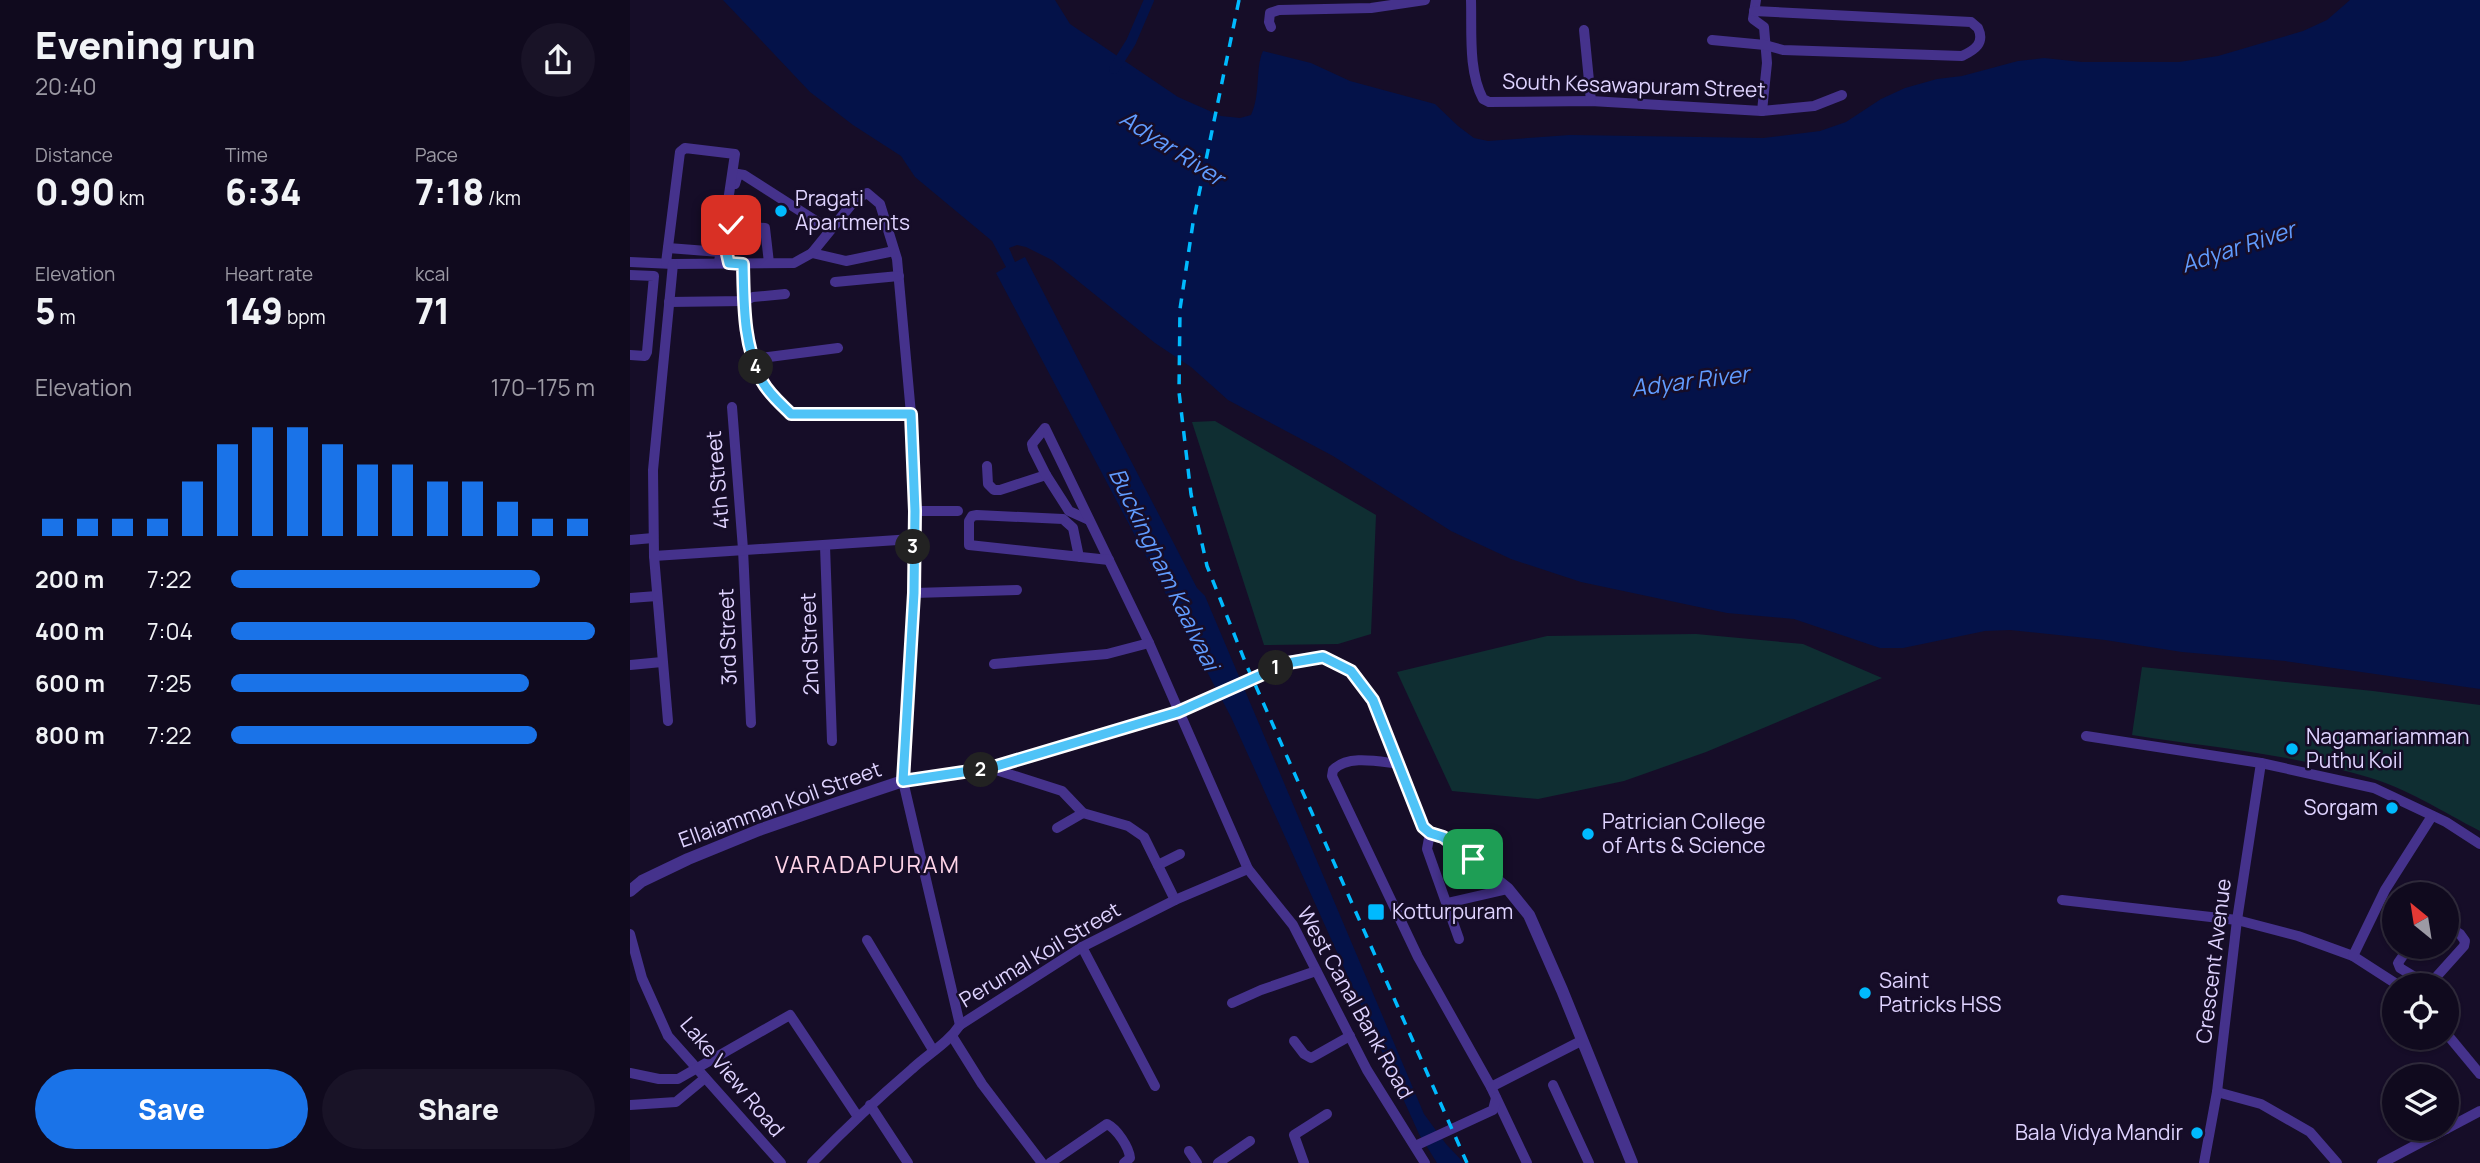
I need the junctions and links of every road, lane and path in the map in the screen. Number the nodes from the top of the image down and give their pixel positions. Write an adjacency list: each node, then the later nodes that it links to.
1 (1425, 0): 4 (street)
2 (1471, 0): 11 (street, South Kesawapuram Street)
3 (1302, 4): 4 (street); 6 (street)
4 (1371, 4)
5 (1755, 5): 9 (street); 9 (street)
6 (1271, 27)
7 (1584, 30): 11 (street)
8 (1712, 40): 9 (street)
9 (1765, 45): 12 (street)
10 (1842, 95): 12 (street, South Kesawapuram Street)
11 (1591, 101): 12 (street, South Kesawapuram Street)
12 (1762, 111)
13 (731, 225): 14 (street); 18 (street); 21 (street)
14 (831, 230): 16 (street); 17 (street)
15 (668, 248): 18 (street); 18 (street); 20 (street)
16 (894, 251): 17 (street); 25 (street)
17 (812, 253): 21 (street)
18 (723, 259): 20 (street); 22 (street)
19 (630, 262): 20 (street)
20 (667, 263): 24 (street); 29 (street)
21 (769, 263): 22 (street)
22 (743, 264): 28 (street)
23 (630, 275): 24 (street)
24 (654, 276): 31 (street)
25 (899, 276): 26 (street); 34 (street)
26 (835, 282)
27 (785, 294): 28 (street)
28 (744, 301): 29 (street); 32 (street)
29 (669, 302): 40 (street)
30 (838, 348): 32 (street)
31 (630, 355)
32 (753, 359): 34 (street)
33 (732, 407): 44 (street, 4th Street)
34 (911, 414): 37 (street)
35 (987, 466): 36 (street)
36 (1046, 475): 39 (street); 39 (street, West Canal Bank Road)
37 (918, 511): 38 (street); 41 (street)
38 (958, 511)
39 (1089, 520): 47 (street, West Canal Bank Road)
40 (653, 538): 42 (street); 45 (street)
41 (913, 539): 43 (street); 49 (street)
42 (630, 540)
43 (825, 545): 44 (street); 60 (street, 2nd Street)
44 (743, 549): 45 (street); 58 (street, 3rd Street)
45 (654, 556): 50 (street)
46 (1079, 557): 46 (street); 47 (street)
47 (1109, 560): 52 (street, West Canal Bank Road)
48 (1017, 590): 49 (street)
49 (914, 593): 64 (street)
50 (657, 596): 51 (street); 53 (street)
51 (630, 598)
52 (1149, 643): 54 (street); 56 (street, West Canal Bank Road)
53 (662, 662): 55 (street); 57 (street)
54 (994, 664)
55 (630, 665)
56 (1178, 712): 62 (street, Ellaiamman Koil Street); 63 (street, Ellaiamman Koil Street); 72 (street, West Canal Bank Road)
57 (668, 721)
58 (751, 723)
59 (2086, 736): 61 (street)
60 (832, 741)
61 (2261, 763): 66 (street); 79 (street, Crescent Avenue)
62 (1399, 764): 68 (street, Ellaiamman Koil Street); 109 (street)
63 (990, 768): 64 (street, Ellaiamman Koil Street); 65 (street)
64 (903, 781): 73 (street, Ellaiamman Koil Street); 96 (street)
65 (1083, 813): 67 (street); 71 (street)
66 (2432, 816): 69 (street); 86 (street)
67 (1057, 828)
68 (1430, 833): 74 (street); 78 (street)
69 (2480, 844)
70 (1180, 854): 71 (street)
71 (1158, 865): 76 (street)
72 (1248, 869): 76 (street, Perumal Koil Street); 89 (street, West Canal Bank Road)
73 (636, 881): 75 (street, Ellaiamman Koil Street)
74 (1508, 888): 78 (street); 100 (street)
75 (630, 891)
76 (1175, 900): 84 (street, Perumal Koil Street)
77 (2062, 900): 79 (street)
78 (1447, 903): 82 (street)
79 (2236, 920): 86 (street); 108 (street, Crescent Avenue)
80 (2459, 933): 85 (street)
81 (630, 934): 94 (street, Lake View Road)
82 (1459, 939)
83 (867, 940): 102 (street)
84 (1082, 947): 96 (street, Perumal Koil Street); 107 (street)
85 (2459, 951)
86 (2353, 956): 92 (street)
87 (2401, 959): 90 (street)
88 (2452, 959): 91 (street)
89 (1316, 971): 95 (street); 98 (street, West Canal Bank Road)
90 (2408, 973)
91 (2439, 973)
92 (2382, 975)
93 (630, 978): 94 (street)
94 (642, 978): 104 (street, Lake View Road)
95 (1232, 1003)
96 (960, 1025): 97 (street, Perumal Koil Street)
97 (952, 1036): 102 (street, Perumal Koil Street); 124 (street)
98 (1350, 1036): 99 (street); 119 (street, West Canal Bank Road)
99 (1294, 1041)
100 (1581, 1041): 109 (street); 133 (street)
101 (2459, 1049): 105 (street)
102 (933, 1050): 111 (street, Perumal Koil Street)
103 (630, 1073): 104 (street)
104 (701, 1074): 110 (street); 115 (street); 121 (street, Lake View Road)
105 (2480, 1074)
106 (1553, 1085): 132 (street)
107 (1155, 1086)
108 (2217, 1092): 134 (street, Crescent Avenue); 135 (street)
109 (1493, 1093): 119 (street); 131 (street)
110 (634, 1105): 114 (street)
111 (870, 1105): 115 (street, Perumal Koil Street); 123 (street)
112 (2480, 1111): 116 (street)
113 (1327, 1114): 129 (street)
114 (630, 1116)
115 (858, 1117): 122 (street, Perumal Koil Street)
116 (2459, 1122)
117 (1250, 1141): 128 (street)
118 (2423, 1141): 136 (street)
119 (1418, 1145): 130 (street, West Canal Bank Road)
120 (1189, 1151): 127 (street)
121 (780, 1163)
122 (812, 1163)
123 (908, 1163)
124 (1042, 1163)
125 (1050, 1163): 126 (street)
126 (1124, 1163)
127 (1197, 1163)
128 (1218, 1163)
129 (1304, 1163)
130 (1425, 1163)
131 (1527, 1163)
132 (1589, 1163)
133 (1632, 1163)
134 (2204, 1163)
135 (2337, 1163)
136 (2382, 1163)

